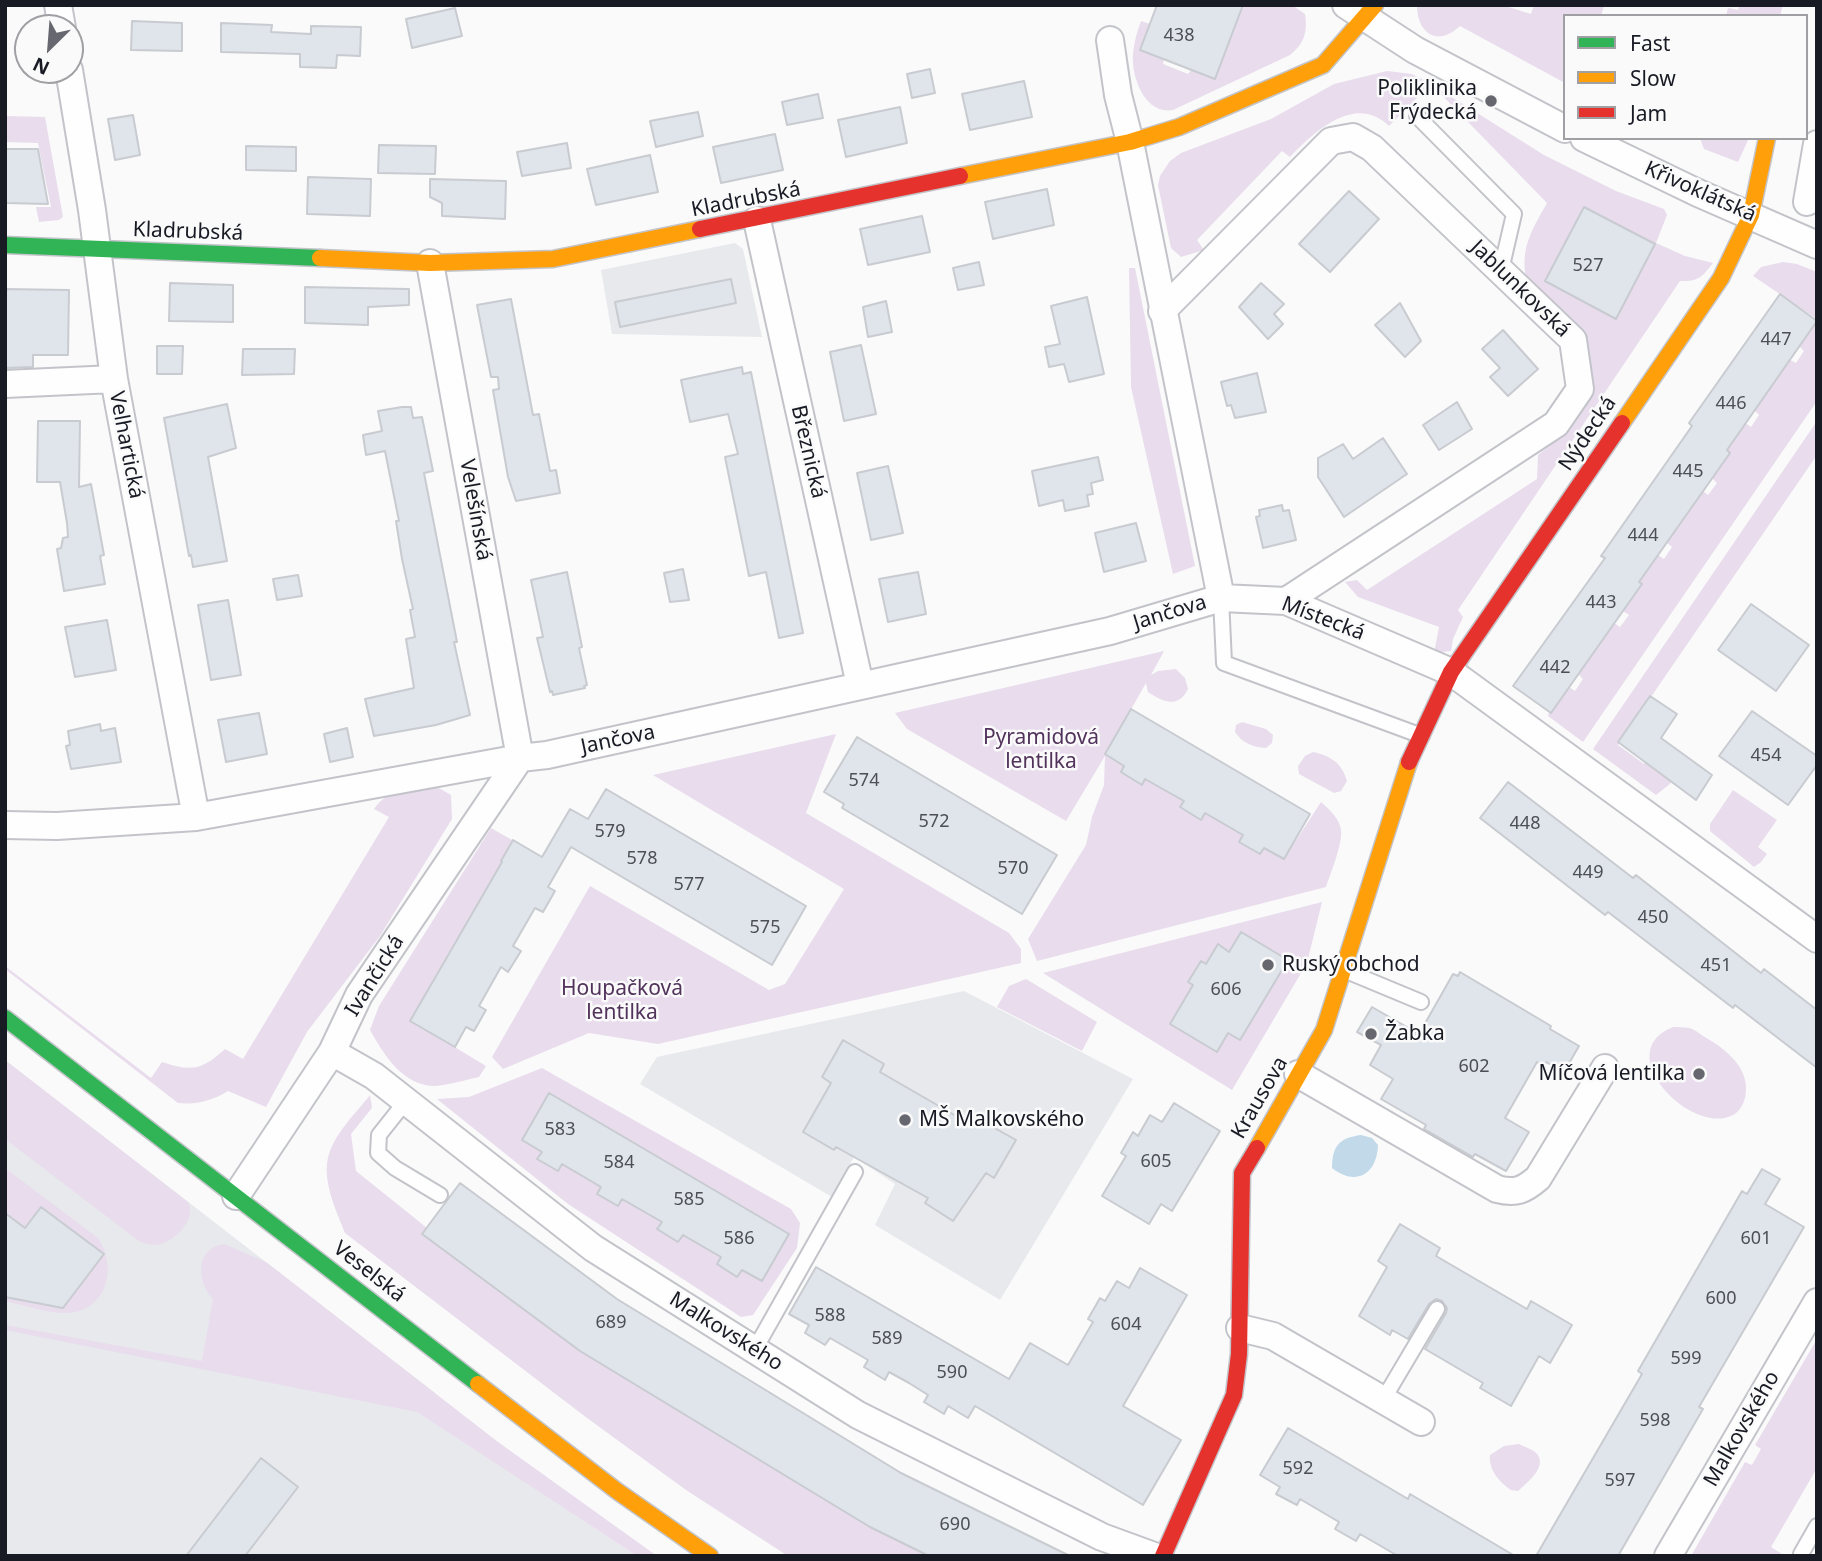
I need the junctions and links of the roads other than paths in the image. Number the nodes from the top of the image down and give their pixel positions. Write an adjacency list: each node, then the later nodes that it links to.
1 (1362, 10): 5 (street); 8 (street, Kladrubská)
2 (1110, 40): 8 (street)
3 (71, 84): 15 (street, Velhartická)
4 (1417, 116): 17 (lane)
5 (1563, 128)
6 (1588, 140): 11 (street, Křivoklátská)
7 (1767, 140): 11 (street, Nýdecká)
8 (1130, 142): 12 (street, Kladrubská); 18 (street)
9 (1817, 144): 10 (street)
10 (1807, 202)
11 (1751, 215): 14 (street, Křivoklátská); 23 (street, Nýdecká)
12 (757, 219): 16 (street, Kladrubská); 24 (street, Březnická)
13 (5, 245): 15 (street, Kladrubská)
14 (1817, 245)
15 (96, 250): 16 (street, Kladrubská); 19 (street, Velhartická)
16 (429, 263): 26 (street, Velešínská)
17 (1501, 270): 18 (street, Jablunkovská); 22 (street, Jablunkovská)
18 (1162, 310): 21 (street)
19 (114, 379): 20 (street); 27 (street, Velhartická)
20 (5, 384)
21 (1221, 598): 22 (street, Místecká); 24 (street, Jančova); 25 (lane)
22 (1286, 601): 23 (street, Místecká)
23 (1451, 672): 25 (street, Krausova); 29 (street, Místecká)
24 (860, 685): 26 (street, Jančova)
25 (1423, 736): 30 (street, Krausova)
26 (520, 758): 27 (street, Jančova); 33 (street, Ivančická)
27 (196, 817): 28 (street, Jančova)
28 (5, 825)
29 (1817, 939)
30 (1344, 970): 31 (lane); 35 (street, Krausova)
31 (1420, 1002)
32 (5, 1018): 39 (street, Veselská)
33 (332, 1052): 36 (street, Malkovského); 39 (street, Ivančická)
34 (1605, 1068): 35 (street)
35 (1298, 1074): 42 (street, Krausova)
36 (406, 1101): 38 (lane); 43 (street, Malkovského)
37 (855, 1172): 43 (lane)
38 (440, 1195)
39 (236, 1196): 48 (street, Veselská)
40 (1817, 1302): 51 (street, Malkovského)
41 (1437, 1309): 44 (lane)
42 (1240, 1328): 44 (street); 50 (street, Krausova)
43 (755, 1349): 49 (street, Malkovského)
44 (1383, 1400): 45 (street)
45 (1421, 1422)
46 (1817, 1525): 47 (lane)
47 (1801, 1554)
48 (710, 1556)
49 (1154, 1556)
50 (1163, 1556)
51 (1668, 1556)

